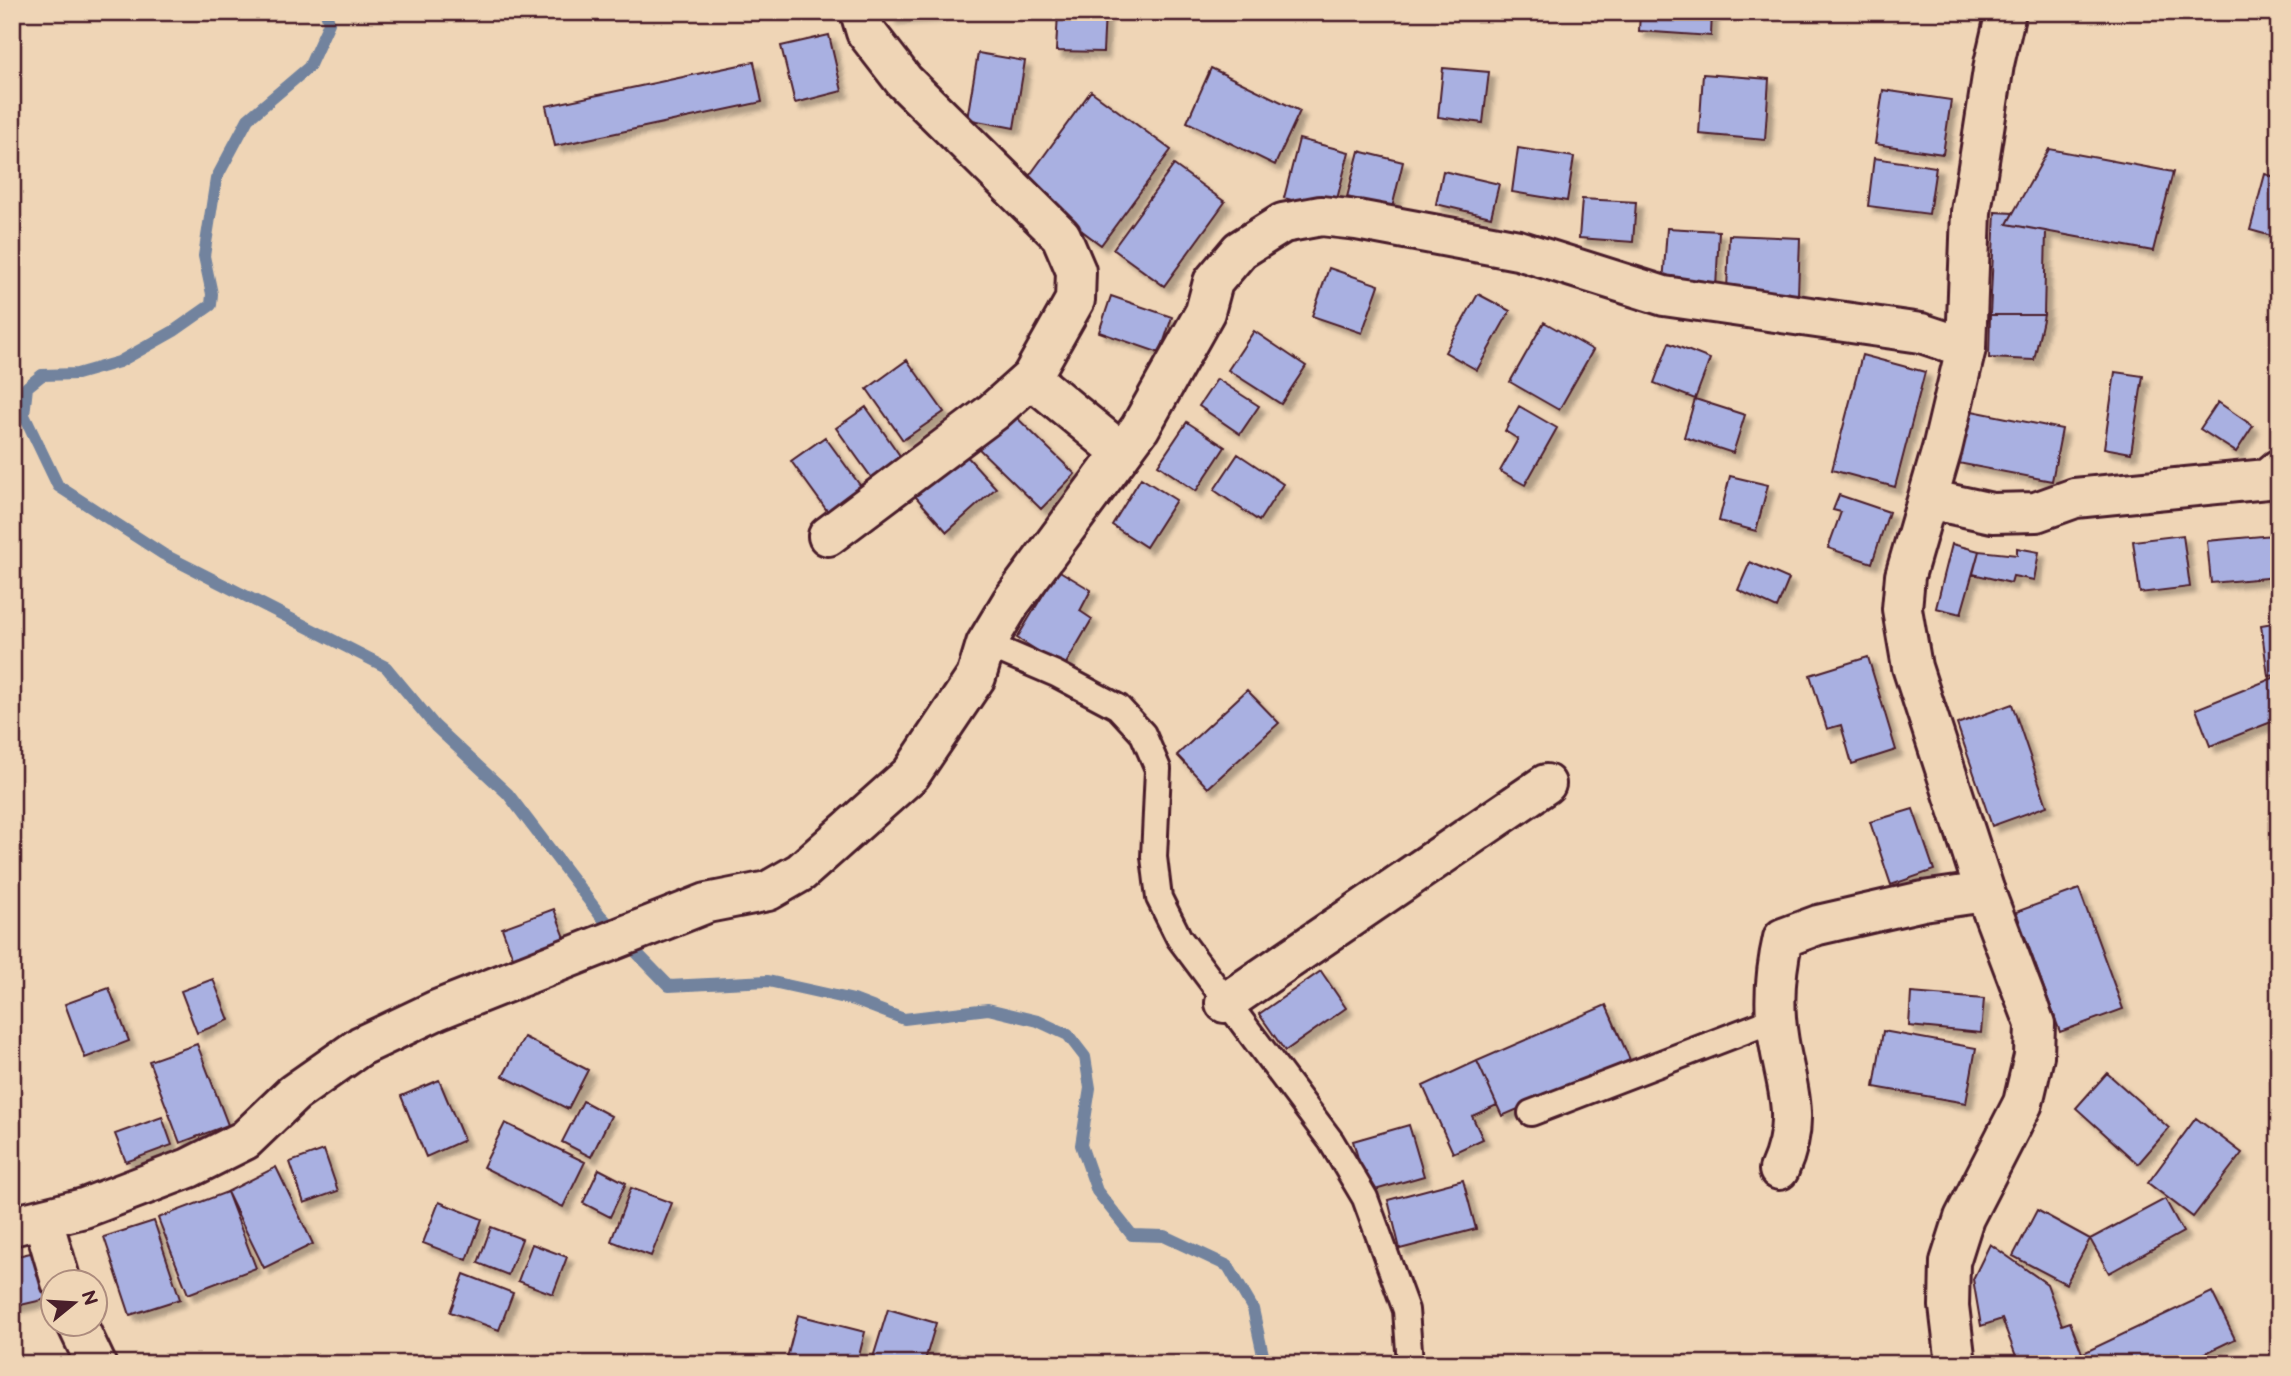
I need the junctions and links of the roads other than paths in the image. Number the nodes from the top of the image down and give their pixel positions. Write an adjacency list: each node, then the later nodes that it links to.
1 (860, 12): 4 (street)
2 (2006, 12): 3 (street)
3 (1966, 348): 5 (street); 7 (street)
4 (1031, 378): 5 (street); 8 (street)
5 (1121, 452): 9 (street)
6 (2275, 478): 7 (street)
7 (1928, 499): 11 (street)
8 (828, 536)
9 (986, 644): 12 (lane); 16 (street)
10 (1546, 784): 12 (street)
11 (1985, 892): 13 (street); 21 (street)
12 (1225, 1003): 20 (lane)
13 (1776, 1019): 14 (lane); 15 (street)
14 (1531, 1113)
15 (1779, 1170)
16 (28, 1223): 17 (street)
17 (53, 1268)
18 (84, 1338): 19 (street)
19 (96, 1364)
20 (1410, 1364)
21 (1956, 1364)

